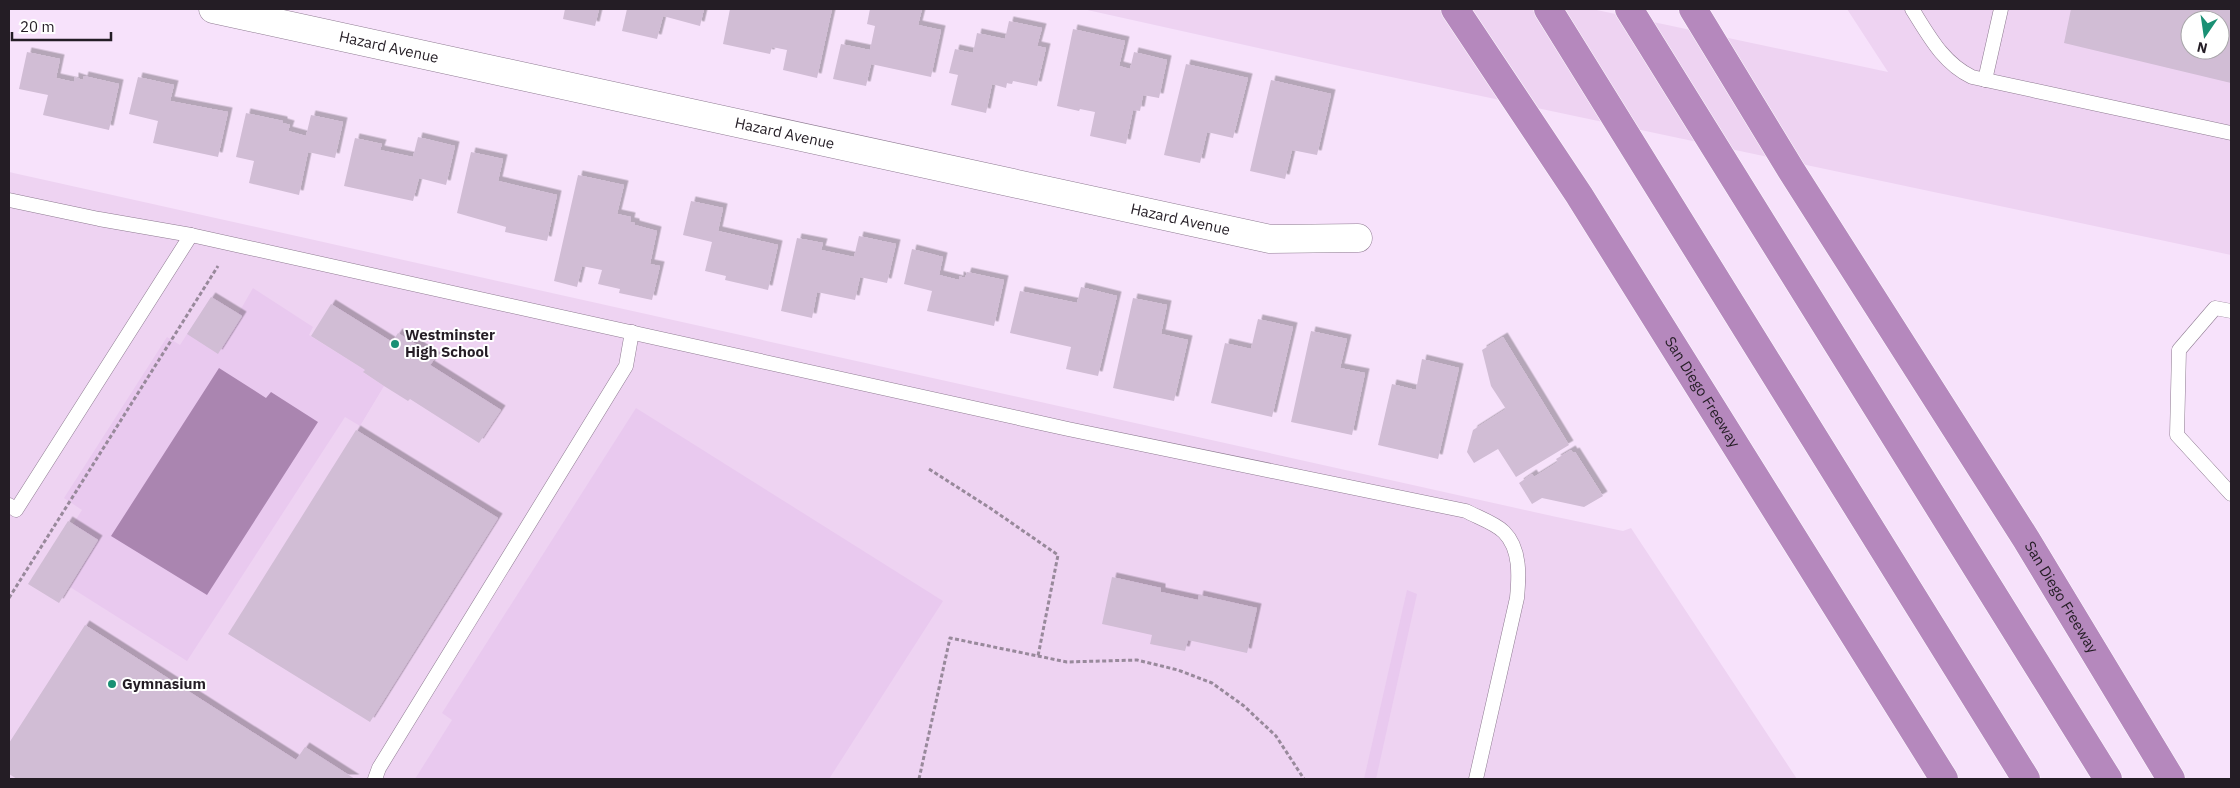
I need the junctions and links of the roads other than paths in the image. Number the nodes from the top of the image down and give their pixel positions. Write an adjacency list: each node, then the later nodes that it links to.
1 (212, 9): 12 (street, Hazard Avenue)
2 (1455, 9): 19 (highway, San Diego Freeway)
3 (1548, 9): 20 (highway)
4 (1629, 9): 21 (highway)
5 (1693, 9): 22 (highway, San Diego Freeway)
6 (2001, 9): 8 (lane)
7 (1916, 11): 8 (lane)
8 (1985, 80): 9 (lane)
9 (2231, 133)
10 (9, 200): 11 (lane)
11 (191, 235): 14 (lane); 16 (lane)
12 (1358, 238)
13 (2231, 311): 15 (lane)
14 (632, 332): 17 (lane); 18 (lane)
15 (2231, 494)
16 (9, 505)
17 (375, 779)
18 (1476, 779)
19 (1944, 779)
20 (2026, 779)
21 (2108, 779)
22 (2171, 779)

